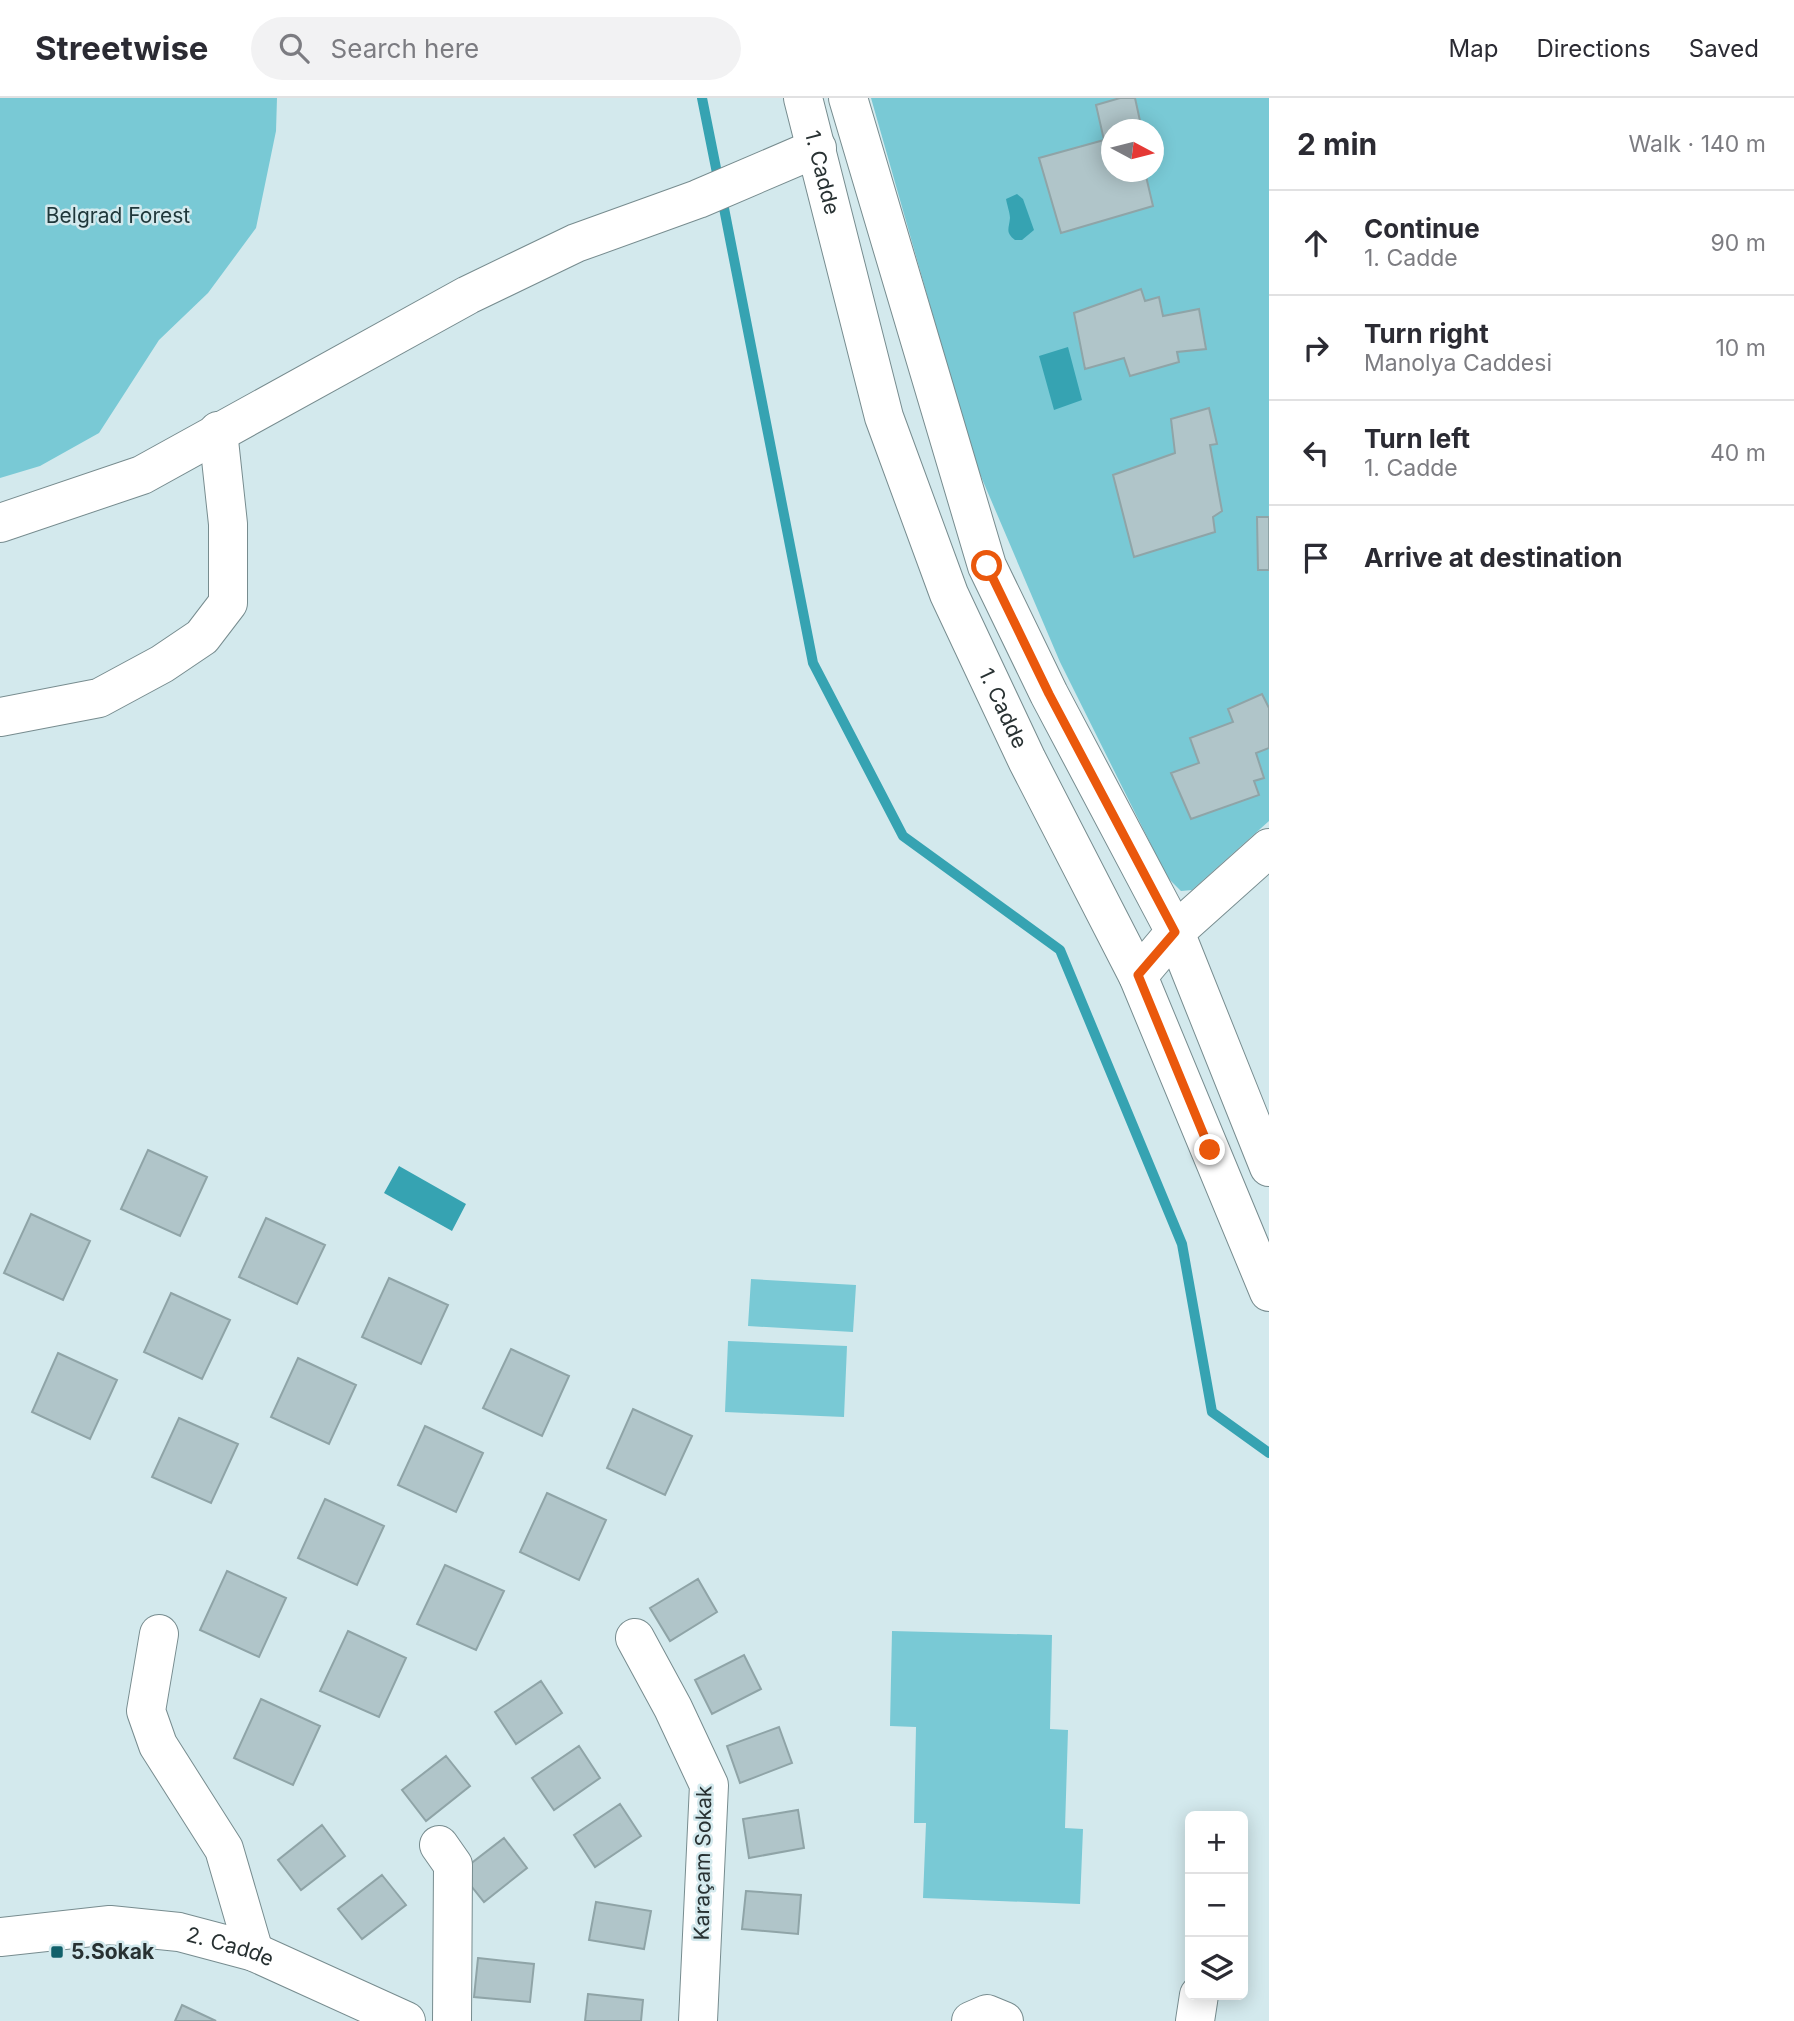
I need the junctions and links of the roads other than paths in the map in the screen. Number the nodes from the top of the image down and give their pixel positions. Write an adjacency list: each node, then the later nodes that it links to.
1 (803, 98): 3 (main road, 1. Cadde)
2 (848, 98): 8 (main road, 1. Cadde)
3 (817, 149): 4 (main road); 9 (main road, 1. Cadde)
4 (218, 431): 5 (main road); 6 (main road)
5 (0, 523)
6 (0, 717)
7 (1269, 848): 8 (main road)
8 (1175, 932): 9 (main road); 10 (main road, 1. Cadde)
9 (1138, 975): 11 (main road, 1. Cadde)
10 (1269, 1167)
11 (1269, 1292)
12 (159, 1634): 16 (main road)
13 (635, 1638): 21 (main road, Karaçam Sokak)
14 (439, 1845): 20 (main road)
15 (0, 1937): 16 (main road, 2. Cadde)
16 (254, 1952): 18 (main road, 2. Cadde)
17 (1198, 2000): 24 (main road)
18 (365, 2013): 19 (main road, 2. Cadde)
19 (406, 2021)
20 (452, 2021)
21 (698, 2021)
22 (971, 2021): 23 (main road)
23 (1004, 2021)
24 (1195, 2021)

